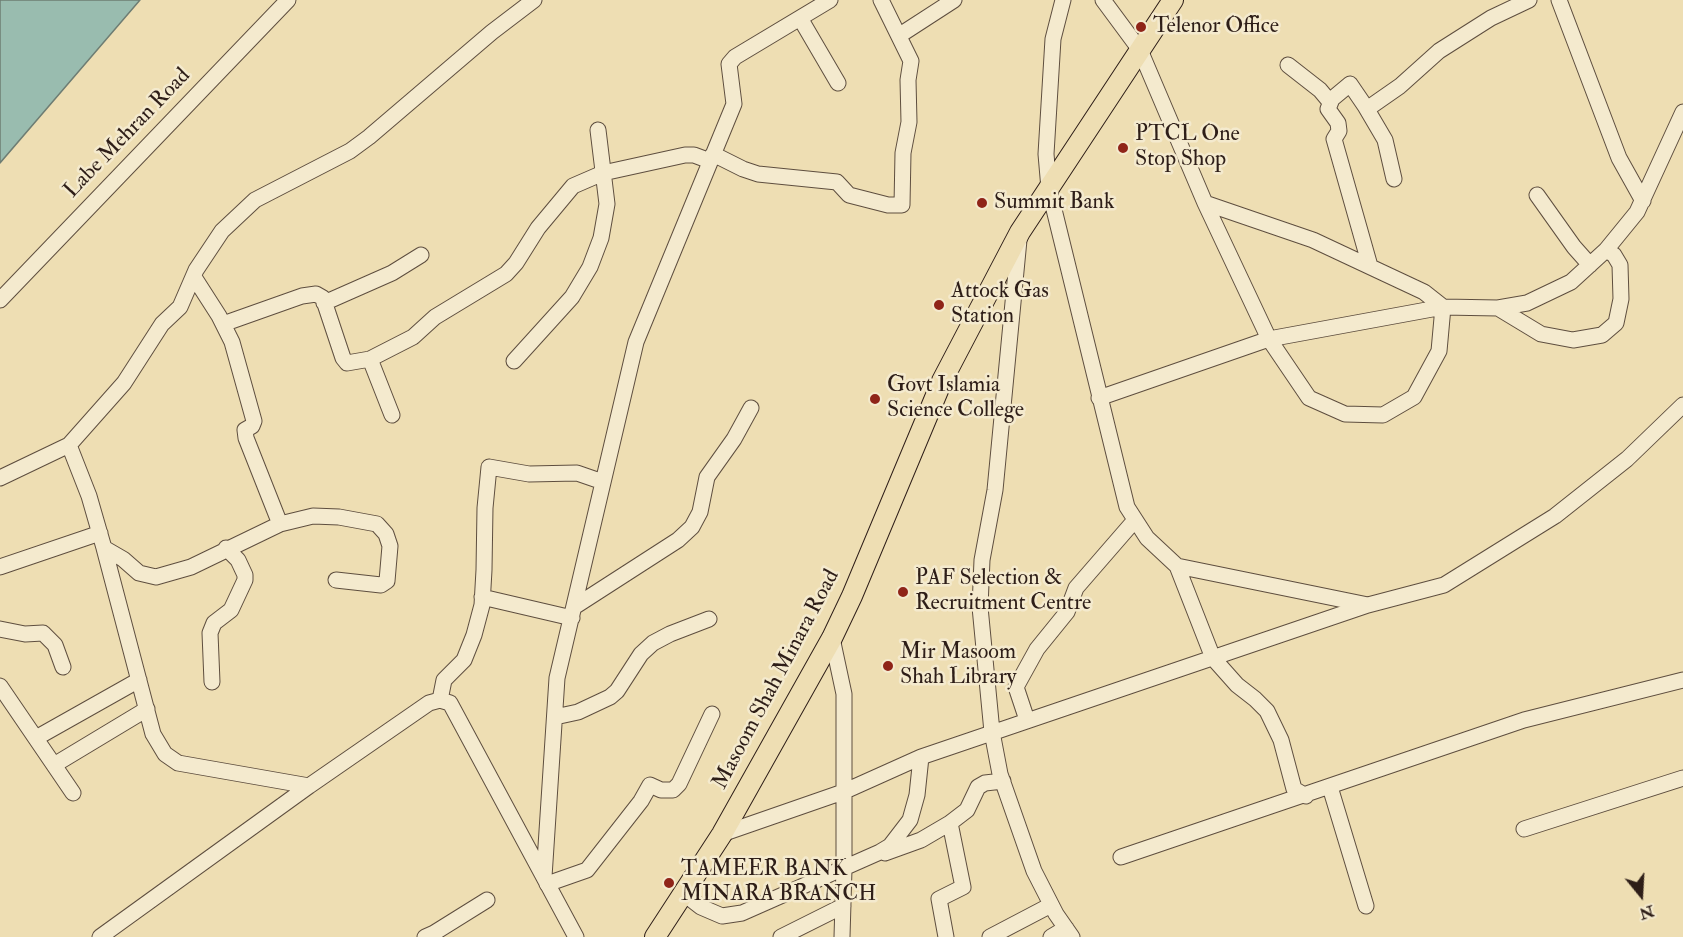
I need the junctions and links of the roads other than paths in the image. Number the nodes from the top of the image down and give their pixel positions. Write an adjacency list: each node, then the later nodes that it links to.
1 (288, 0): 33 (street, Labe Mehran Road)
2 (534, 0): 32 (street)
3 (830, 0): 11 (street)
4 (881, 0): 12 (street)
5 (954, 0): 12 (street)
6 (1063, 0): 23 (street)
7 (1103, 0): 13 (street)
8 (1173, 0): 13 (main road, Masoom Shah Minara Road)
9 (1529, 0): 17 (street)
10 (1559, 0): 25 (street)
11 (800, 18): 15 (street); 20 (street)
12 (900, 35): 20 (street)
13 (1140, 50): 23 (main road, Masoom Shah Minara Road); 26 (street)
14 (1288, 65): 16 (street)
15 (838, 83)
16 (1330, 102): 17 (street); 31 (street)
17 (1367, 109): 22 (street)
18 (1683, 112): 25 (street)
19 (598, 130): 21 (street)
20 (711, 158): 21 (street); 47 (street)
21 (603, 172): 39 (street); 40 (street)
22 (1394, 179)
23 (1049, 189): 27 (main road, Masoom Shah Minara Road); 41 (street)
24 (1536, 195): 30 (street)
25 (1642, 201): 28 (street)
26 (1205, 202): 31 (street); 38 (street)
27 (1020, 232): 60 (main road, Masoom Shah Minara Road); 72 (street)
28 (1606, 250): 30 (street); 36 (street)
29 (422, 255): 34 (street)
30 (1590, 265): 36 (street)
31 (1370, 266): 35 (street)
32 (194, 277): 37 (street); 45 (street)
33 (0, 300)
34 (324, 303): 37 (street); 39 (street)
35 (1443, 307): 36 (street); 38 (street); 38 (street)
36 (1498, 308)
37 (223, 324): 49 (street)
38 (1269, 339): 41 (street)
39 (370, 360): 44 (street)
40 (514, 361)
41 (1099, 398): 48 (street)
42 (1683, 405): 56 (street)
43 (751, 408): 57 (street)
44 (392, 415)
45 (69, 445): 46 (street); 50 (street)
46 (0, 478)
47 (603, 482): 55 (street); 57 (street)
48 (1135, 520): 52 (street); 71 (street)
49 (280, 524): 51 (street); 54 (street)
50 (102, 541): 51 (street); 53 (street); 63 (street)
51 (226, 548): 65 (street)
52 (1177, 566): 56 (street); 61 (street)
53 (0, 567)
54 (336, 580)
55 (482, 597): 57 (street); 67 (street)
56 (1368, 605): 61 (street)
57 (573, 612): 70 (street)
58 (709, 619): 70 (street)
59 (0, 629): 62 (street)
60 (832, 638): 80 (street); 85 (main road, Masoom Shah Minara Road)
61 (1213, 658): 71 (street); 82 (street)
62 (63, 667)
63 (139, 680): 68 (street); 73 (street)
64 (1683, 680): 79 (street)
65 (212, 682)
66 (0, 687): 73 (street)
67 (440, 700): 78 (street); 89 (street)
68 (147, 710): 75 (street); 78 (street)
69 (712, 714): 89 (street)
70 (555, 717): 89 (street)
71 (1027, 720): 72 (street)
72 (992, 732): 74 (street); 77 (street)
73 (36, 738): 75 (street)
74 (921, 757): 80 (street); 86 (street)
75 (54, 765): 81 (street)
76 (1683, 778): 84 (street)
77 (1003, 781): 83 (street); 92 (street)
78 (309, 786): 97 (street)
79 (1330, 787): 82 (street); 94 (street)
80 (843, 792): 85 (street); 88 (street)
81 (73, 793)
82 (1306, 796): 87 (street)
83 (950, 823): 86 (street); 102 (street)
84 (1524, 829)
85 (723, 834): 90 (main road, Masoom Shah Minara Road)
86 (880, 852): 88 (street)
87 (1120, 857)
88 (844, 869): 90 (street); 93 (street)
89 (545, 881): 98 (street)
90 (683, 893): 99 (main road, Masoom Shah Minara Road)
91 (487, 900): 96 (street)
92 (1051, 905): 95 (street); 103 (street)
93 (843, 906): 100 (street); 101 (street)
94 (1366, 906)
95 (1069, 933): 104 (street)
96 (432, 936)
97 (100, 937)
98 (576, 937)
99 (655, 937)
100 (781, 937)
101 (842, 937)
102 (946, 937)
103 (990, 937)
104 (1051, 937)

